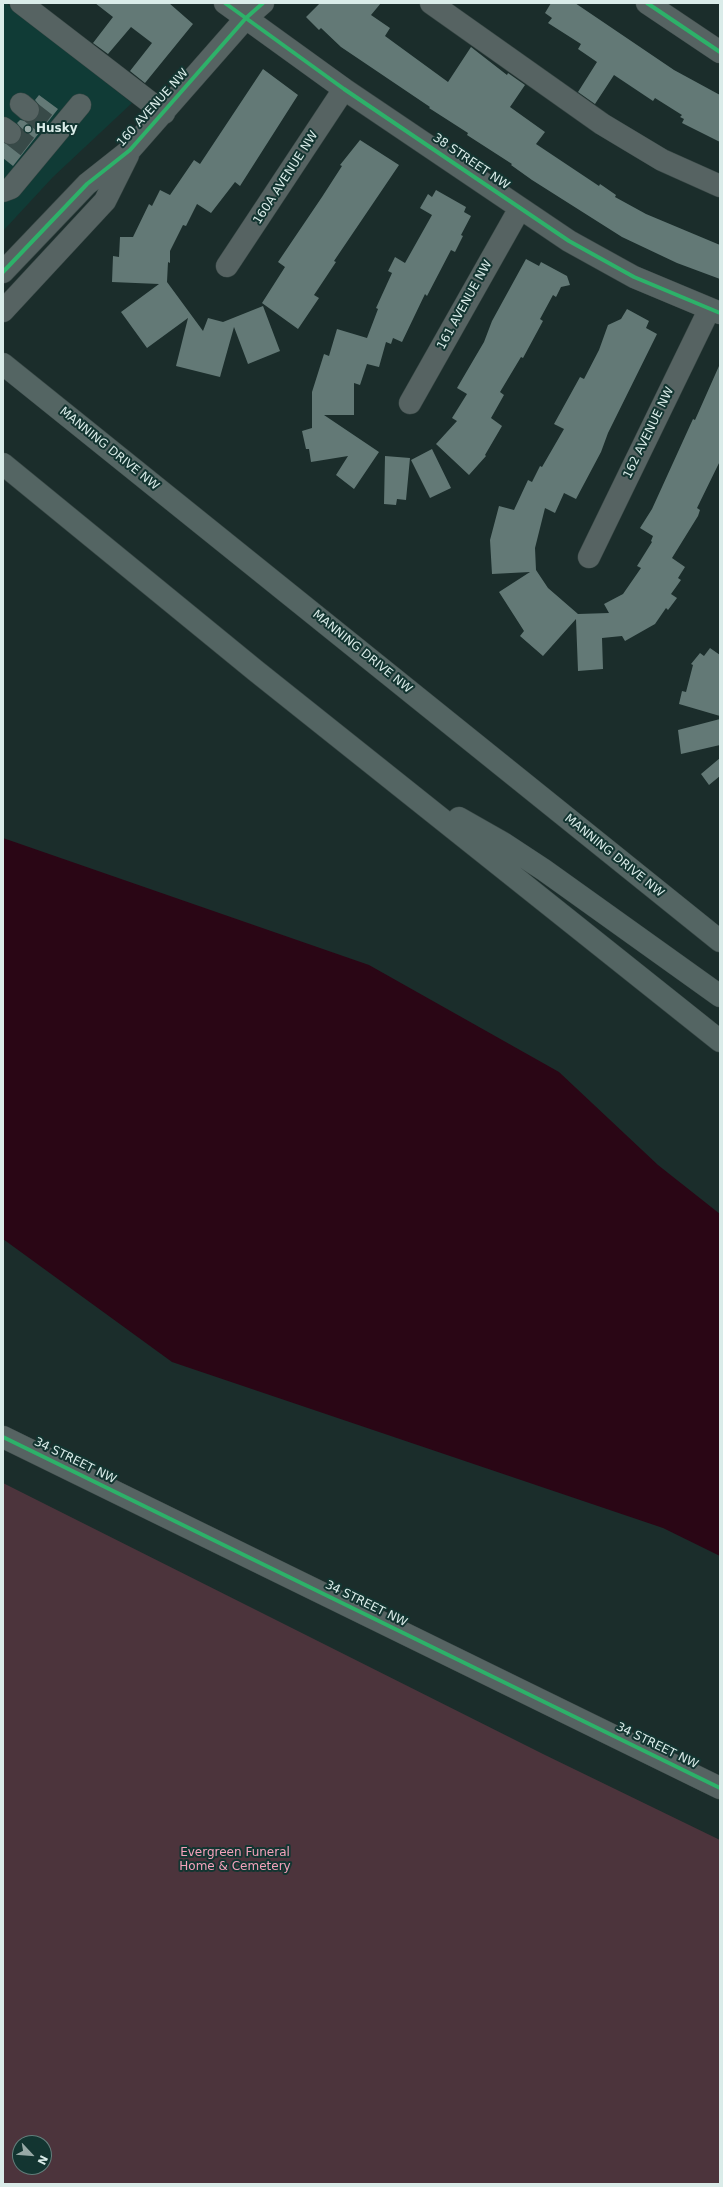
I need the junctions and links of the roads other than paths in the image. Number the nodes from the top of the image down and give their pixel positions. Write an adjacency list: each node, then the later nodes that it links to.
1 (21, 3): 10 (street)
2 (225, 3): 6 (street, 38 STREET NW)
3 (263, 3): 6 (street, 160 AVENUE NW)
4 (430, 3): 12 (street)
5 (647, 3): 7 (street)
6 (246, 18): 8 (street, 38 STREET NW); 10 (street, 160 AVENUE NW)
7 (720, 52)
8 (344, 89): 14 (street, 38 STREET NW); 15 (street, 160A AVENUE NW)
9 (80, 105): 13 (street)
10 (164, 113): 11 (street, 160 AVENUE NW)
11 (130, 150): 16 (street, 160 AVENUE NW); 17 (street, 160 AVENUE NW)
12 (720, 186)
13 (7, 189)
14 (520, 208): 18 (street, 38 STREET NW); 20 (street, 161 AVENUE NW)
15 (227, 266)
16 (3, 272)
17 (3, 311)
18 (714, 311): 22 (street, 162 AVENUE NW)
19 (3, 364): 24 (main road, MANNING DRIVE NW)
20 (410, 403)
21 (5, 464): 23 (main road)
22 (589, 557)
23 (399, 784): 27 (main road); 28 (main road)
24 (674, 904): 25 (main road); 26 (main road, MANNING DRIVE NW)
25 (720, 930)
26 (720, 941)
27 (720, 996)
28 (720, 1041)
29 (3, 1437): 30 (street, 34 STREET NW)
30 (720, 1788)

